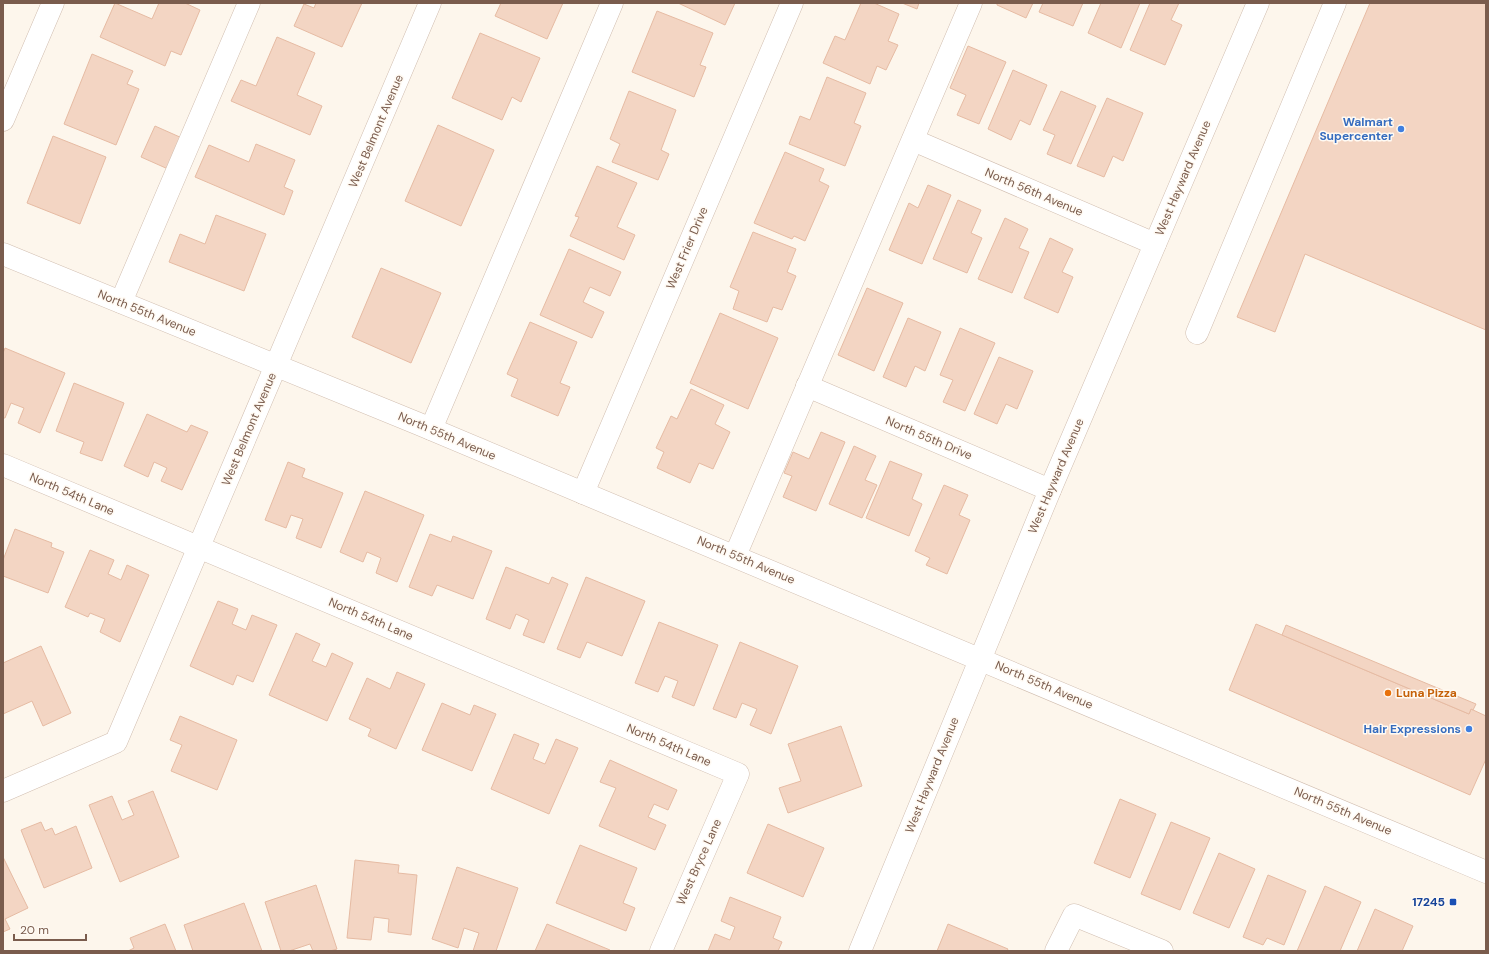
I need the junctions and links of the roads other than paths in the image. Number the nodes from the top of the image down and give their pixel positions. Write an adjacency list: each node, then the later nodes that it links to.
1 (53, 3): 9 (street)
2 (250, 3): 13 (street)
3 (430, 3): 15 (street, West Belmont Avenue)
4 (612, 3): 17 (street)
5 (792, 3): 20 (street, West Frier Drive)
6 (971, 3): 10 (street)
7 (1258, 3): 11 (street, West Hayward Avenue)
8 (1335, 3): 14 (street)
9 (3, 120)
10 (913, 140): 11 (street, North 56th Avenue); 16 (street)
11 (1155, 244): 19 (street, West Hayward Avenue)
12 (3, 254): 13 (street, North 55th Avenue)
13 (121, 302): 15 (street, North 55th Avenue)
14 (1197, 333)
15 (276, 366): 17 (street, North 55th Avenue); 21 (street, West Belmont Avenue)
16 (807, 386): 19 (street, North 55th Drive); 22 (street)
17 (431, 429): 20 (street, North 55th Avenue)
18 (3, 466): 21 (street, North 54th Lane)
19 (1050, 490): 23 (street, West Hayward Avenue)
20 (583, 493): 22 (street, North 55th Avenue)
21 (199, 547): 24 (street, North 54th Lane); 25 (street, West Belmont Avenue)
22 (734, 556): 23 (street, North 55th Avenue)
23 (980, 658): 26 (street, North 55th Avenue); 28 (street, West Hayward Avenue)
24 (738, 774): 27 (street, West Bryce Lane)
25 (3, 791)
26 (1486, 872)
27 (660, 951)
28 (860, 951)
29 (1056, 951): 30 (street)
30 (1162, 951)

